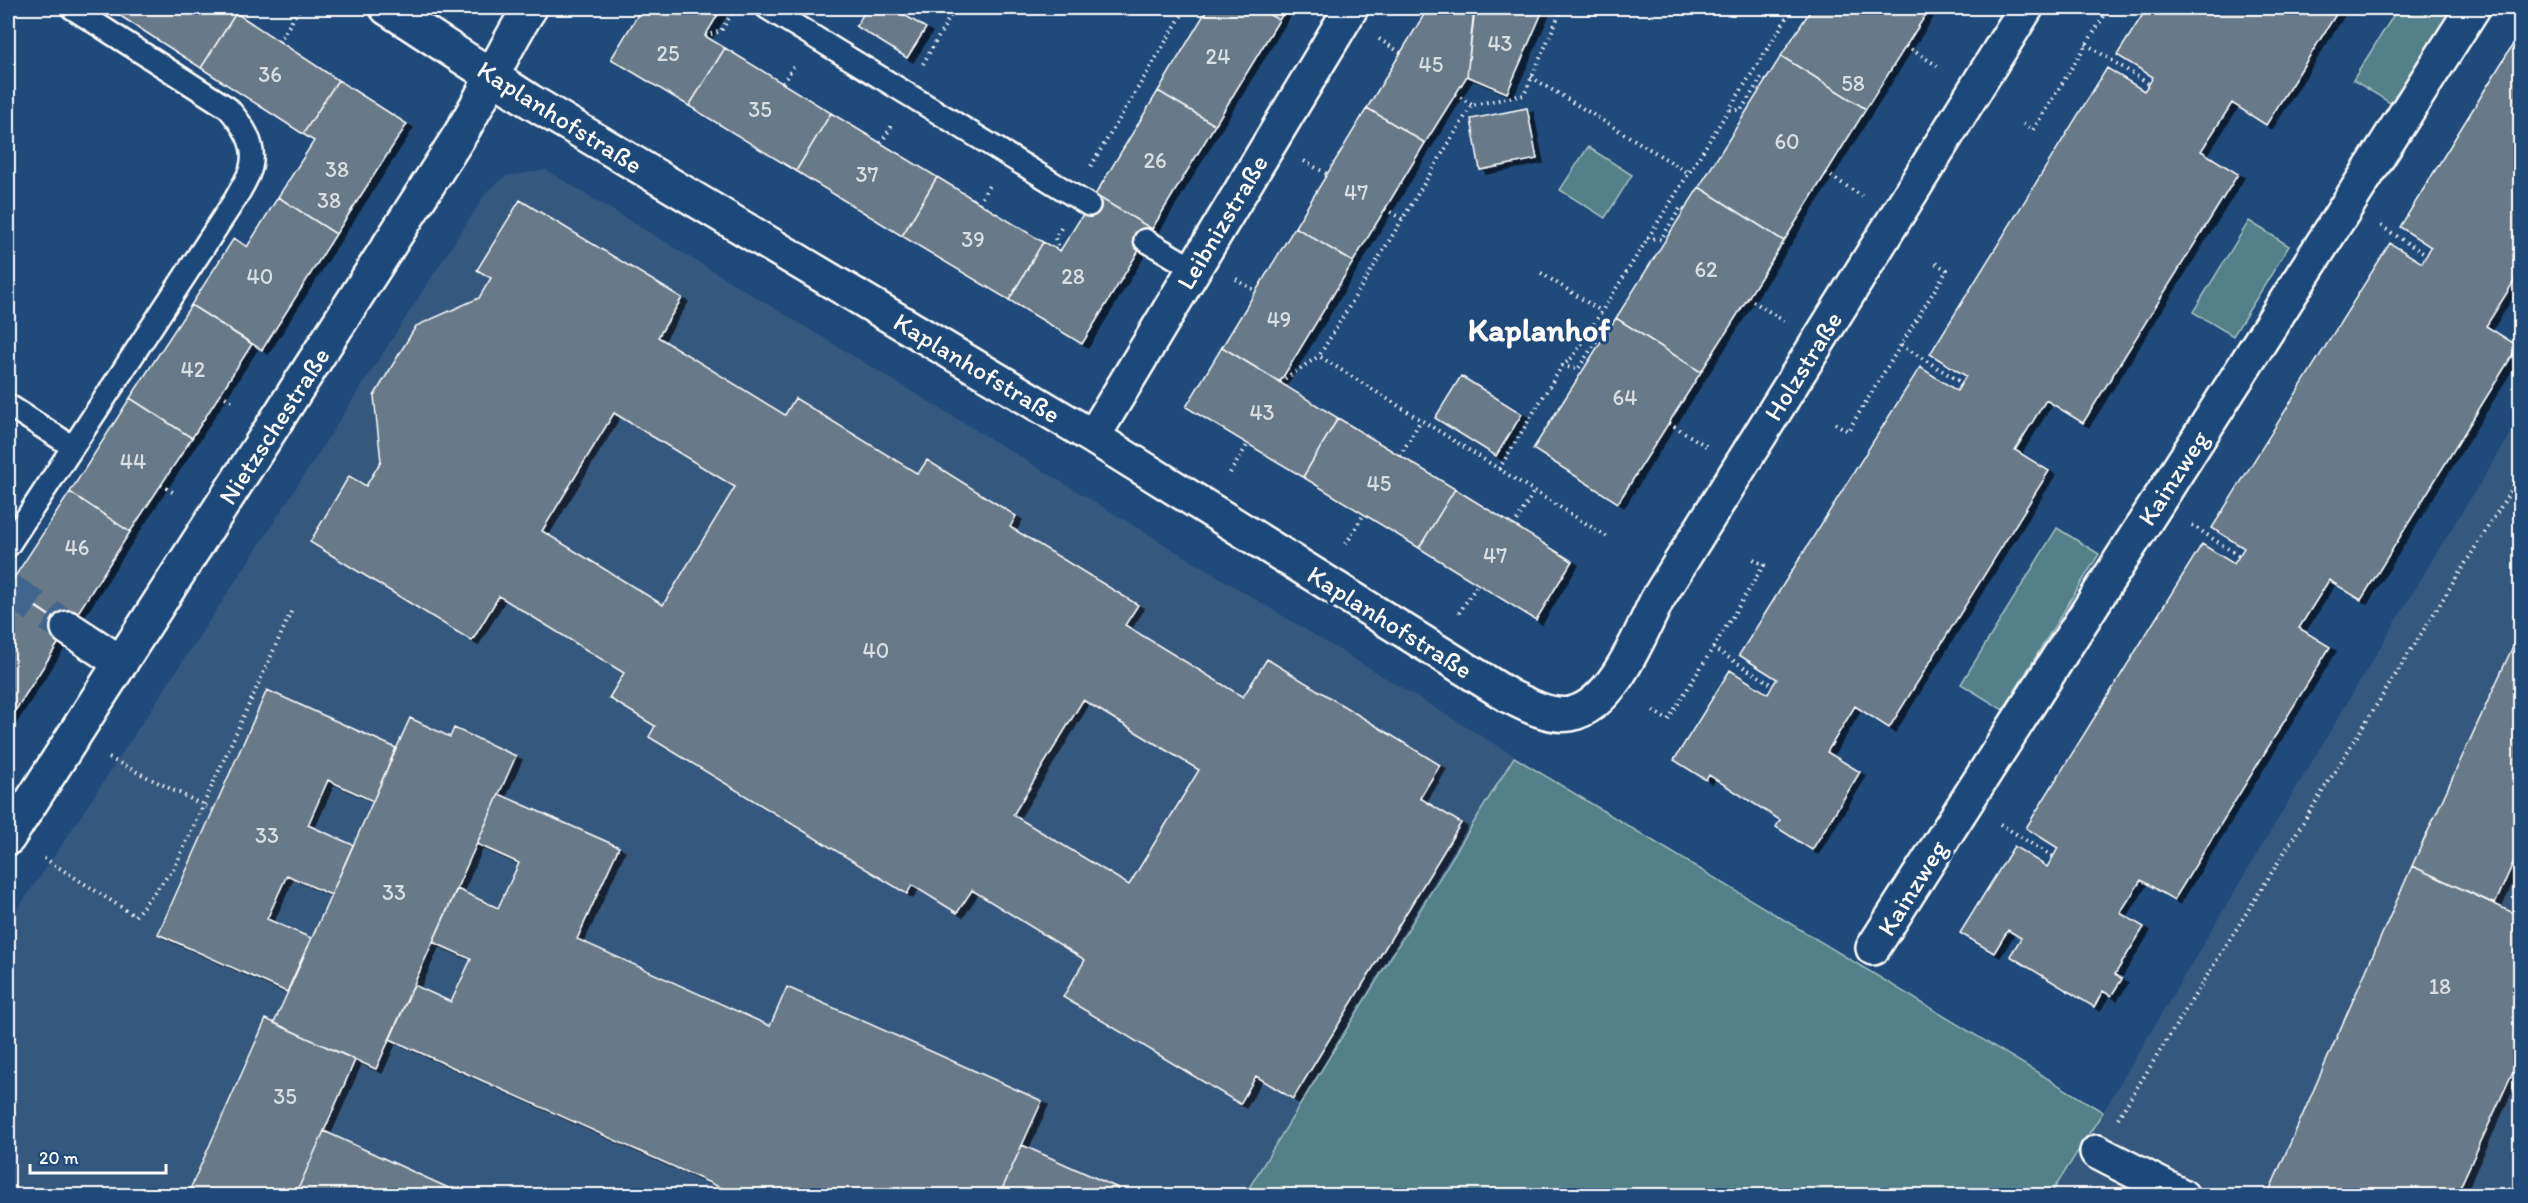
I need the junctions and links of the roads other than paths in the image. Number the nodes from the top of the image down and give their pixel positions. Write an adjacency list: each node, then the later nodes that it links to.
1 (72, 8): 14 (lane)
2 (387, 8): 8 (street, Kaplanhofstraße)
3 (530, 8): 8 (street, Nietzschestraße)
4 (767, 8): 9 (lane)
5 (1351, 8): 11 (street, Leibnizstraße)
6 (2025, 8): 18 (street, Holzstraße)
7 (2473, 8): 20 (street, Kainzweg)
8 (491, 76): 13 (street, Kaplanhofstraße); 17 (street, Nietzschestraße)
9 (1081, 200)
10 (1145, 240): 11 (lane)
11 (1194, 269): 13 (street, Leibnizstraße)
12 (8, 405): 14 (lane)
13 (1093, 437): 18 (street, Kaplanhofstraße)
14 (72, 447): 15 (lane)
15 (8, 546)
16 (68, 628): 17 (street)
17 (121, 663): 19 (street, Nietzschestraße)
18 (1571, 714)
19 (8, 838)
20 (1873, 948)
21 (2097, 1152): 22 (street)
22 (2182, 1196)

